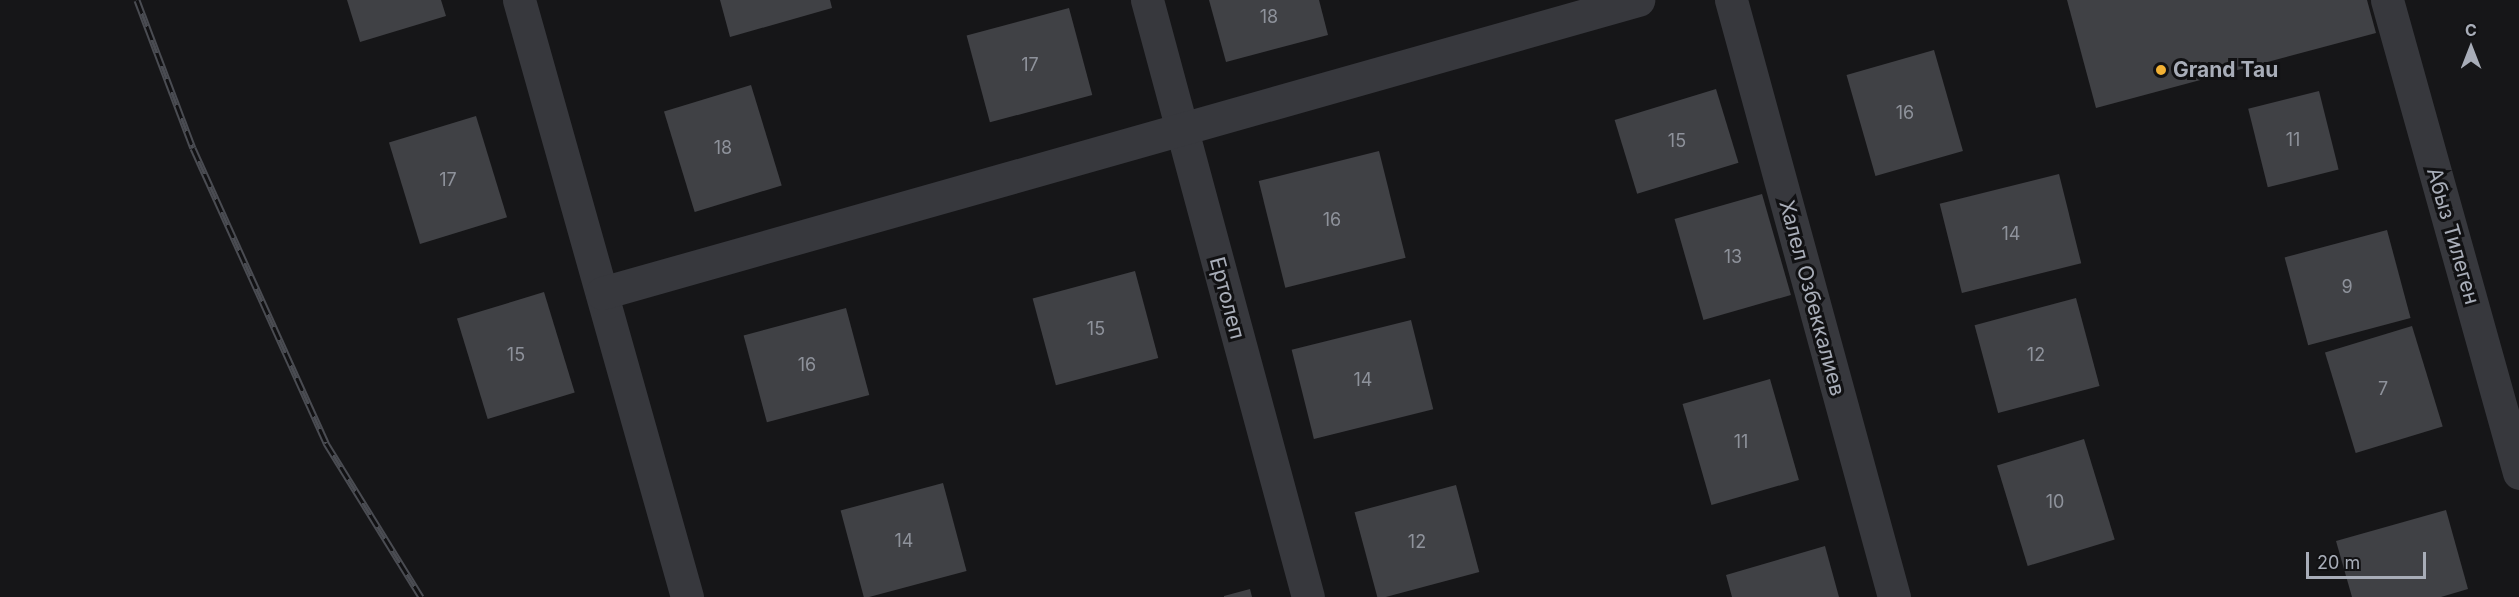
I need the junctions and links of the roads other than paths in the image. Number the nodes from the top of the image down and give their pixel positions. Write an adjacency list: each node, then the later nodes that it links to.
1 (519, 0): 7 (street)
2 (1147, 0): 6 (street, Ертолеп)
3 (1638, 0): 6 (street)
4 (1731, 0): 11 (street, Халел Озбеккалиев)
5 (2387, 0): 8 (street, Абыз Тилеген)
6 (1181, 129): 7 (street); 10 (street, Ертолеп)
7 (602, 293): 9 (street)
8 (2519, 473)
9 (687, 597)
10 (1308, 597)
11 (1894, 597)

